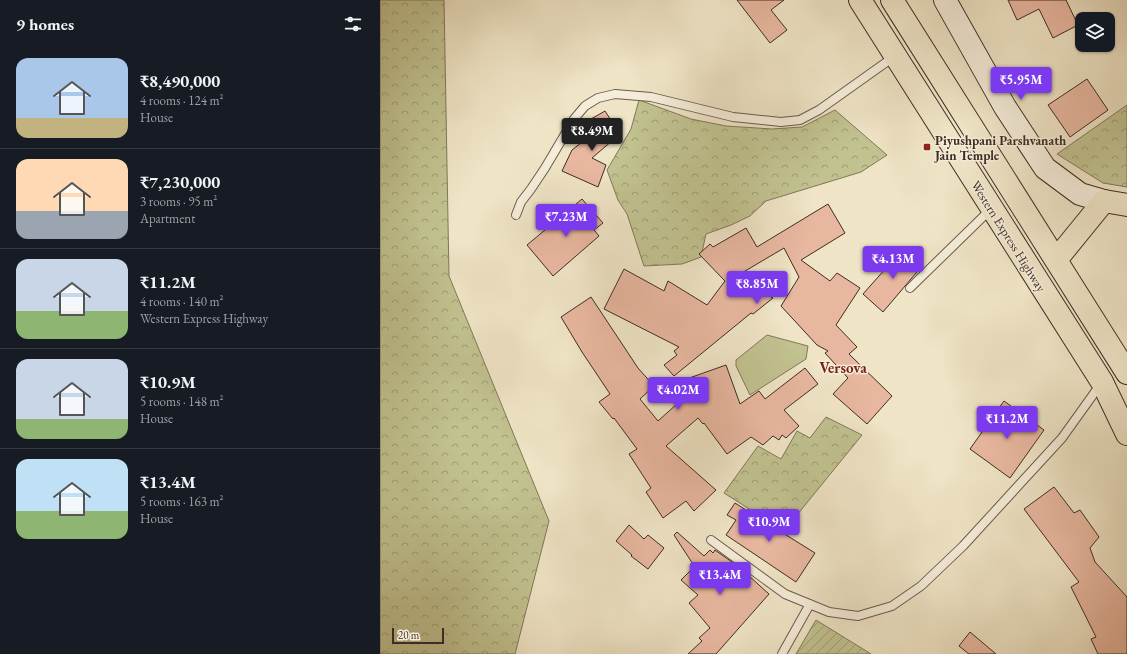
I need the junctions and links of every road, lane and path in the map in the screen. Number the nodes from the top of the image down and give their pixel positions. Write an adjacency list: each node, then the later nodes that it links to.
1 (860, 0): 4 (highway, Western Express Highway)
2 (892, 0): 9 (highway, Western Express Highway)
3 (945, 0): 5 (street)
4 (896, 56): 7 (highway, Western Express Highway); 8 (lane)
5 (1104, 201): 6 (highway); 9 (highway)
6 (1127, 205)
7 (992, 208): 10 (lane); 12 (highway, Western Express Highway)
8 (516, 215)
9 (1056, 260): 11 (highway, Western Express Highway)
10 (910, 288)
11 (1127, 373)
12 (1102, 382): 13 (highway, Western Express Highway); 15 (lane)
13 (1127, 434)
14 (711, 540): 15 (lane)
15 (810, 604): 16 (lane)
16 (782, 654)

